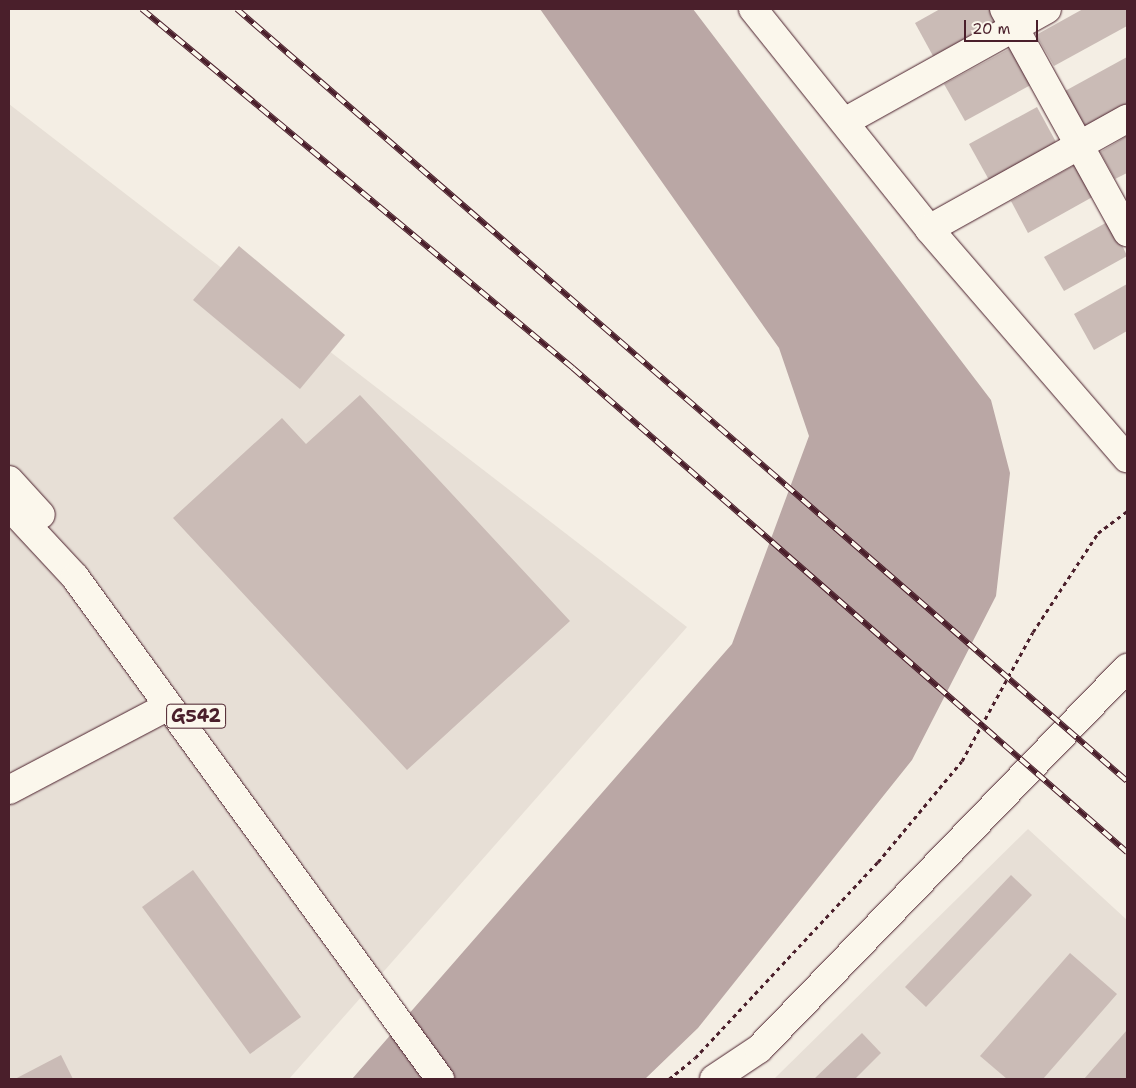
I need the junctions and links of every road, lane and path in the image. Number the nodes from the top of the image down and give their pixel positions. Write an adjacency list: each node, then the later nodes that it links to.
1 (754, 9): 5 (main road)
2 (1046, 9): 3 (main road)
3 (1009, 18): 5 (main road); 6 (main road)
4 (1127, 119): 6 (main road)
5 (846, 122): 7 (main road)
6 (1079, 146): 7 (main road); 8 (main road)
7 (929, 229): 9 (main road)
8 (1127, 232)
9 (1127, 458)
10 (9, 480): 16 (main road, G542)
11 (9, 506): 14 (main road, G542)
12 (1127, 512): 18 (path)
13 (1127, 668): 19 (main road)
14 (168, 706): 15 (main road); 16 (main road, G542)
15 (9, 790)
16 (360, 970): 17 (main road, G542)
17 (440, 1079)
18 (669, 1079)
19 (714, 1079)

